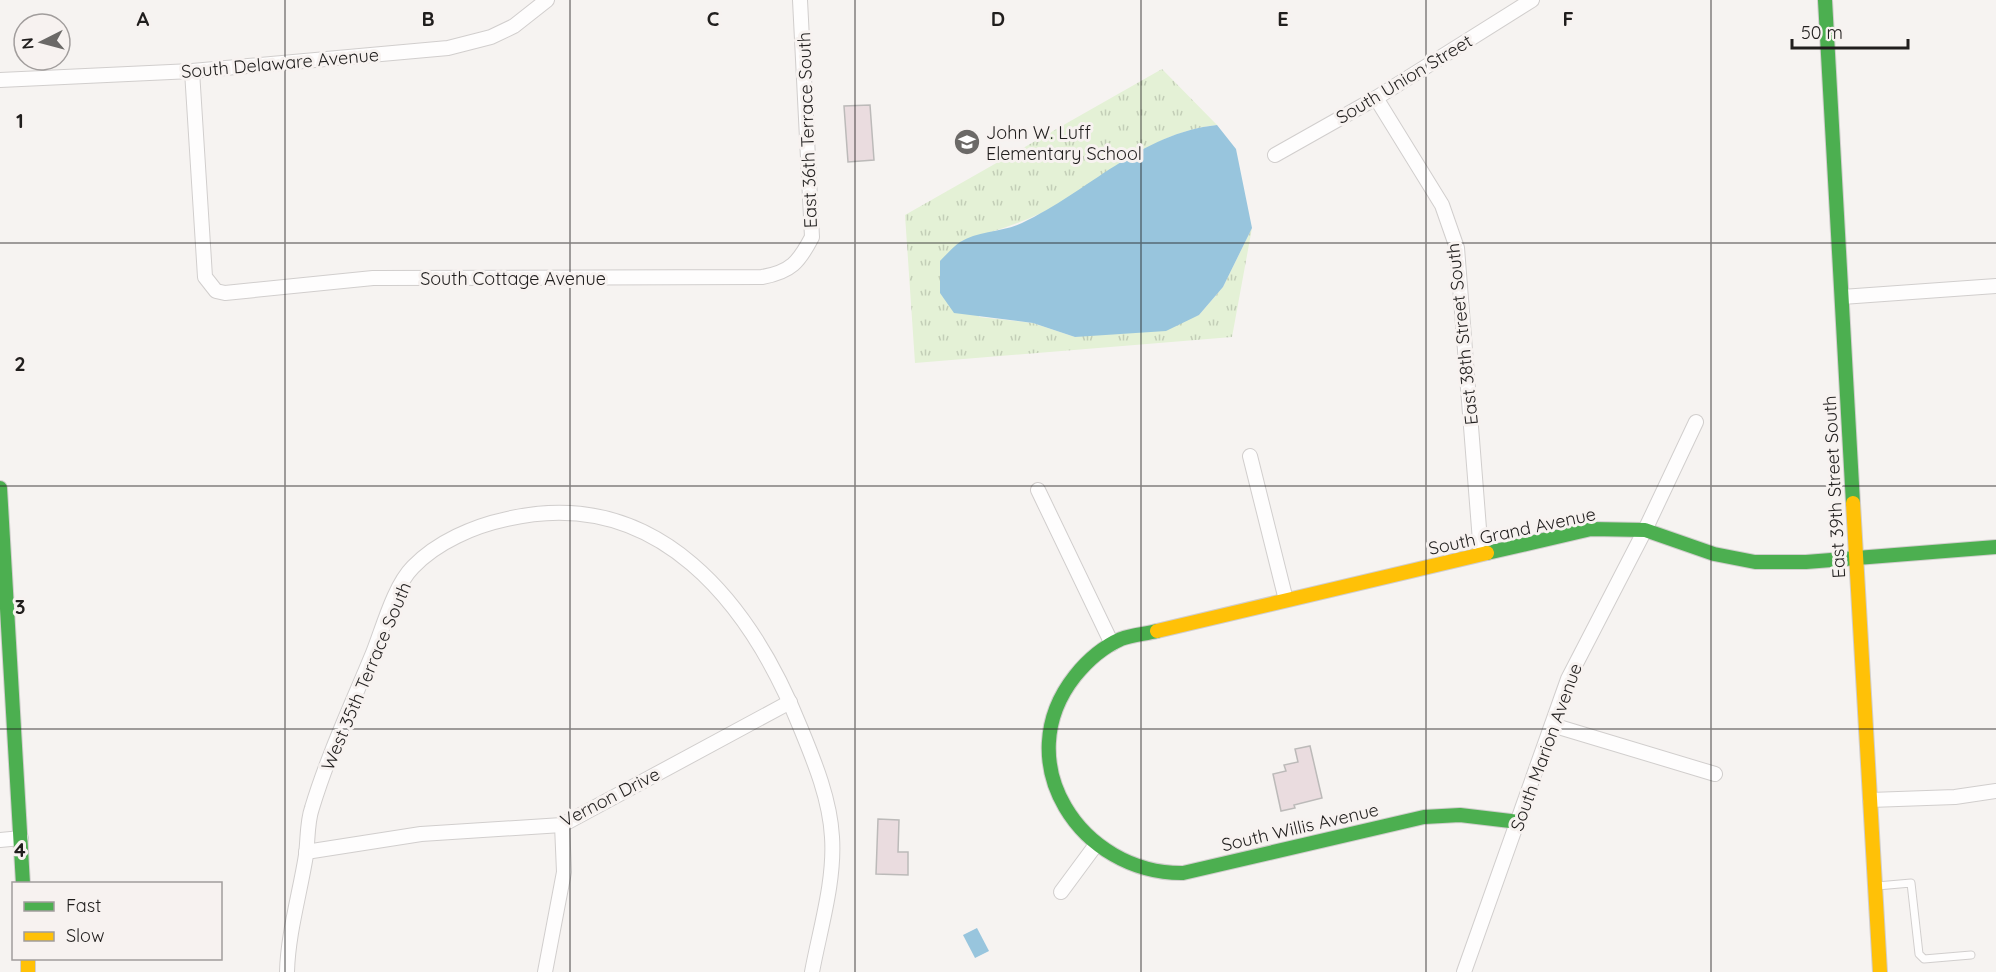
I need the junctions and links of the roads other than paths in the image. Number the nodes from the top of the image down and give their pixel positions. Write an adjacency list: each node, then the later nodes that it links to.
1 (547, 0): 5 (street, South Delaware Avenue)
2 (800, 0): 9 (street, East 36th Terrace South)
3 (1532, 0): 7 (street, South Union Street)
4 (1825, 0): 11 (street, East 39th Street South)
5 (192, 71): 6 (street, South Delaware Avenue); 9 (street, South Cottage Avenue)
6 (0, 80)
7 (1376, 98): 8 (street, South Union Street); 18 (street, East 38th Street South)
8 (1275, 155)
9 (801, 259)
10 (1996, 286): 11 (street)
11 (1842, 297): 19 (street, East 39th Street South)
12 (1696, 423): 16 (street, South Marion Avenue)
13 (1250, 456): 20 (street)
14 (0, 488): 29 (street)
15 (1038, 490): 21 (street)
16 (1645, 530): 18 (street, South Grand Avenue); 19 (street, South Grand Avenue); 23 (street, South Marion Avenue)
17 (1996, 547): 19 (street, South Grand Avenue)
18 (1481, 554): 20 (street, South Grand Avenue)
19 (1856, 557): 26 (street, East 39th Street South)
20 (1286, 600): 21 (street, South Grand Avenue)
21 (1112, 644): 31 (street, South Willis Avenue)
22 (790, 702): 28 (street, Vernon Drive); 32 (street, West 35th Terrace South); 39 (street, West 35th Terrace South)
23 (1552, 725): 24 (street); 27 (street, South Marion Avenue)
24 (1715, 774)
25 (1996, 791): 26 (street)
26 (1870, 800): 34 (street, East 39th Street South)
27 (1519, 822): 31 (street, South Willis Avenue); 40 (street, South Marion Avenue)
28 (562, 825): 32 (street, Vernon Drive); 38 (street)
29 (21, 838): 30 (street); 33 (street)
30 (0, 840)
31 (1095, 846): 35 (street)
32 (306, 852): 37 (street, West 35th Terrace South)
33 (23, 882)
34 (1875, 886): 36 (lane); 41 (street, East 39th Street South)
35 (1061, 892)
36 (1971, 955)
37 (287, 972)
38 (545, 972)
39 (812, 972)
40 (1464, 972)
41 (1880, 972)

